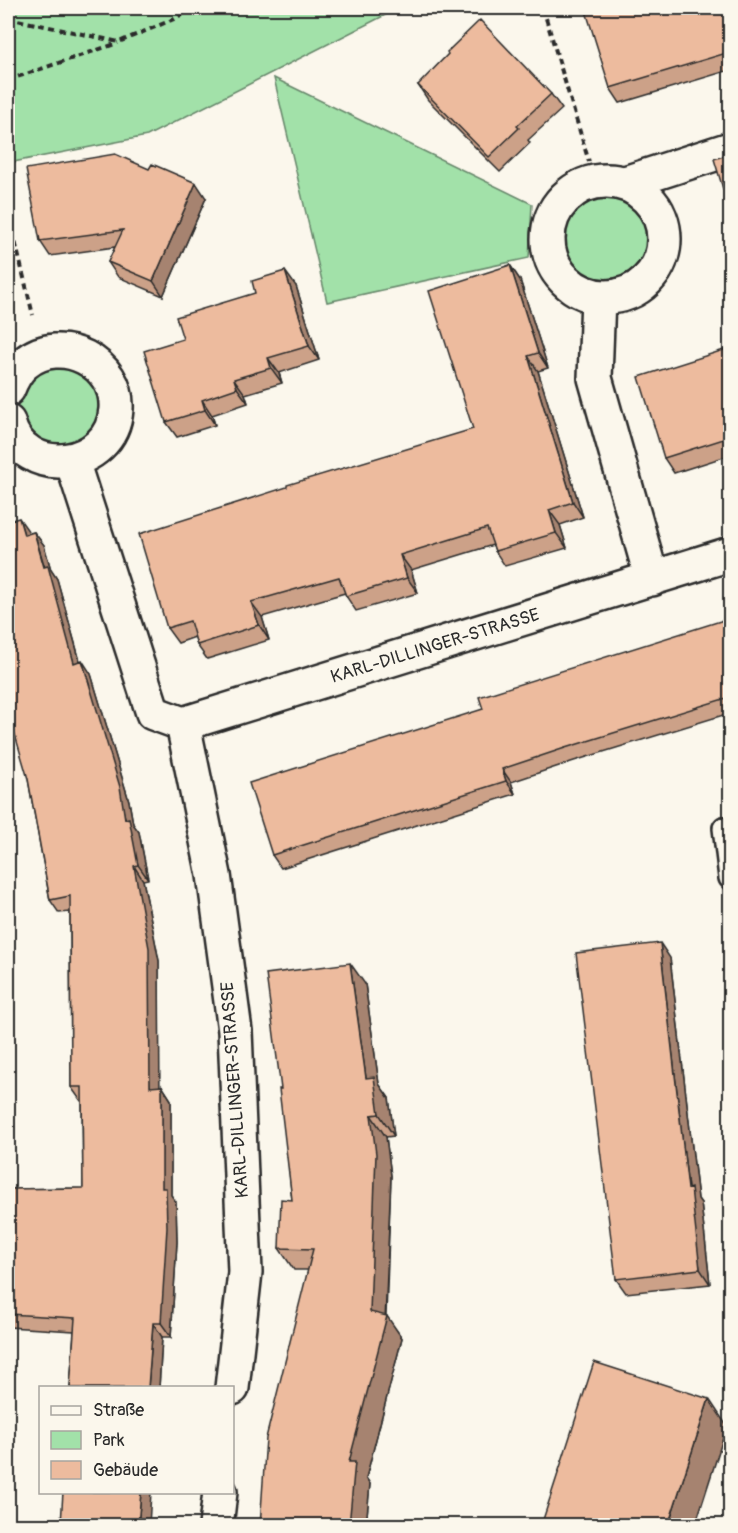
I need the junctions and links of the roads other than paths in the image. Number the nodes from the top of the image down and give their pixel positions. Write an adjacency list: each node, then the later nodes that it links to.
1 (730, 149): 2 (street)
2 (610, 182): 3 (street); 3 (street)
3 (598, 297): 8 (street)
4 (8, 389): 6 (street)
5 (8, 422): 6 (street)
6 (72, 461): 9 (street)
7 (730, 554): 8 (street, KARL-DILLINGER-STRASSE)
8 (652, 579): 9 (street, KARL-DILLINGER-STRASSE)
9 (183, 724): 12 (street, KARL-DILLINGER-STRASSE)
10 (724, 828): 11 (lane)
11 (730, 878)
12 (232, 1386)
13 (220, 1494): 14 (street)
14 (216, 1526)

